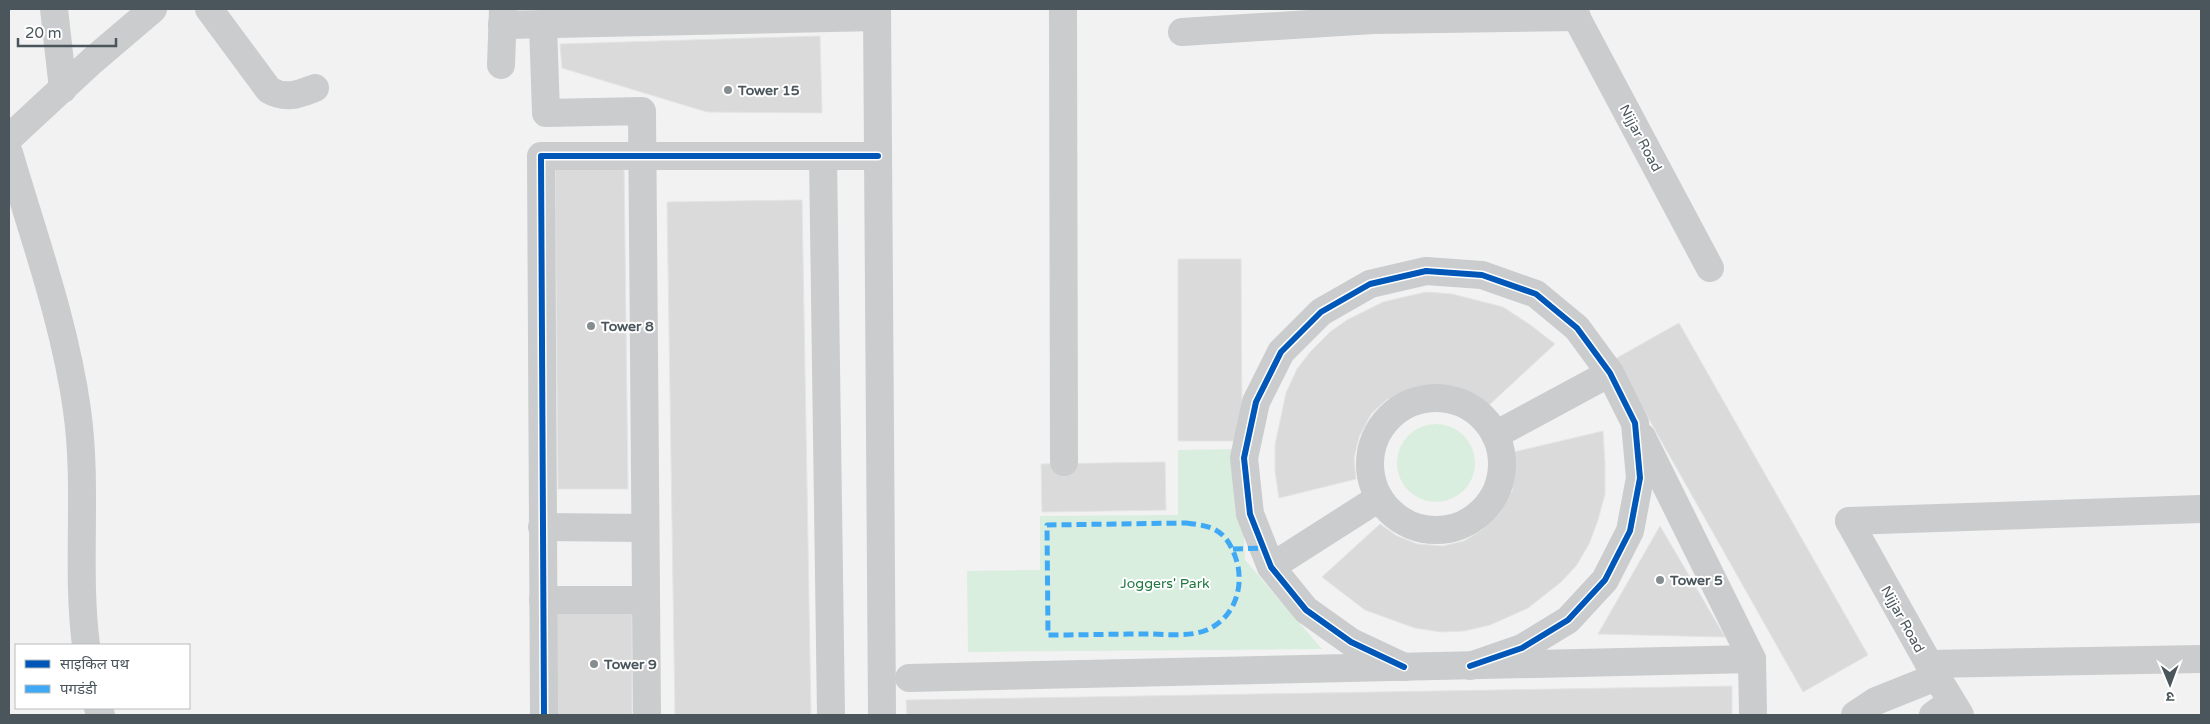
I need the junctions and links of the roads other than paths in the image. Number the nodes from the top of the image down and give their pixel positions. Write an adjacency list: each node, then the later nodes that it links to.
1 (54, 9): 12 (street)
2 (154, 9): 12 (street)
3 (209, 9): 11 (street)
4 (1063, 9): 22 (street)
5 (877, 13): 8 (street); 17 (street)
6 (1574, 13): 9 (street); 18 (street, Nijjar Road)
7 (502, 17): 8 (street); 10 (street)
8 (543, 25): 15 (street)
9 (1182, 32)
10 (501, 64)
11 (315, 88)
12 (63, 89): 13 (street)
13 (9, 138)
14 (9, 153): 30 (street)
15 (642, 156): 16 (street); 25 (street); 26 (street)
16 (823, 156): 17 (street); 40 (street)
17 (878, 156): 41 (street)
18 (1710, 268)
19 (1610, 373): 20 (street); 21 (street); 27 (street)
20 (1635, 423): 31 (street); 33 (street)
21 (1495, 435): 23 (street); 23 (street)
22 (1064, 462)
23 (1379, 498): 27 (street)
24 (2201, 510): 35 (street, Nijjar Road)
25 (542, 527): 26 (street); 28 (street)
26 (645, 528): 29 (street)
27 (1271, 567): 34 (street)
28 (543, 600): 29 (street); 38 (street)
29 (646, 600): 39 (street)
30 (86, 644)
31 (1752, 659): 33 (street); 42 (street)
32 (2201, 659): 35 (street)
33 (1470, 666): 34 (street)
34 (1404, 667): 36 (street)
35 (1932, 670): 37 (street, Nijjar Road); 43 (street)
36 (909, 678)
37 (1948, 711)
38 (544, 715)
39 (646, 715)
40 (831, 715)
41 (882, 715)
42 (1753, 715)
43 (1855, 715)

